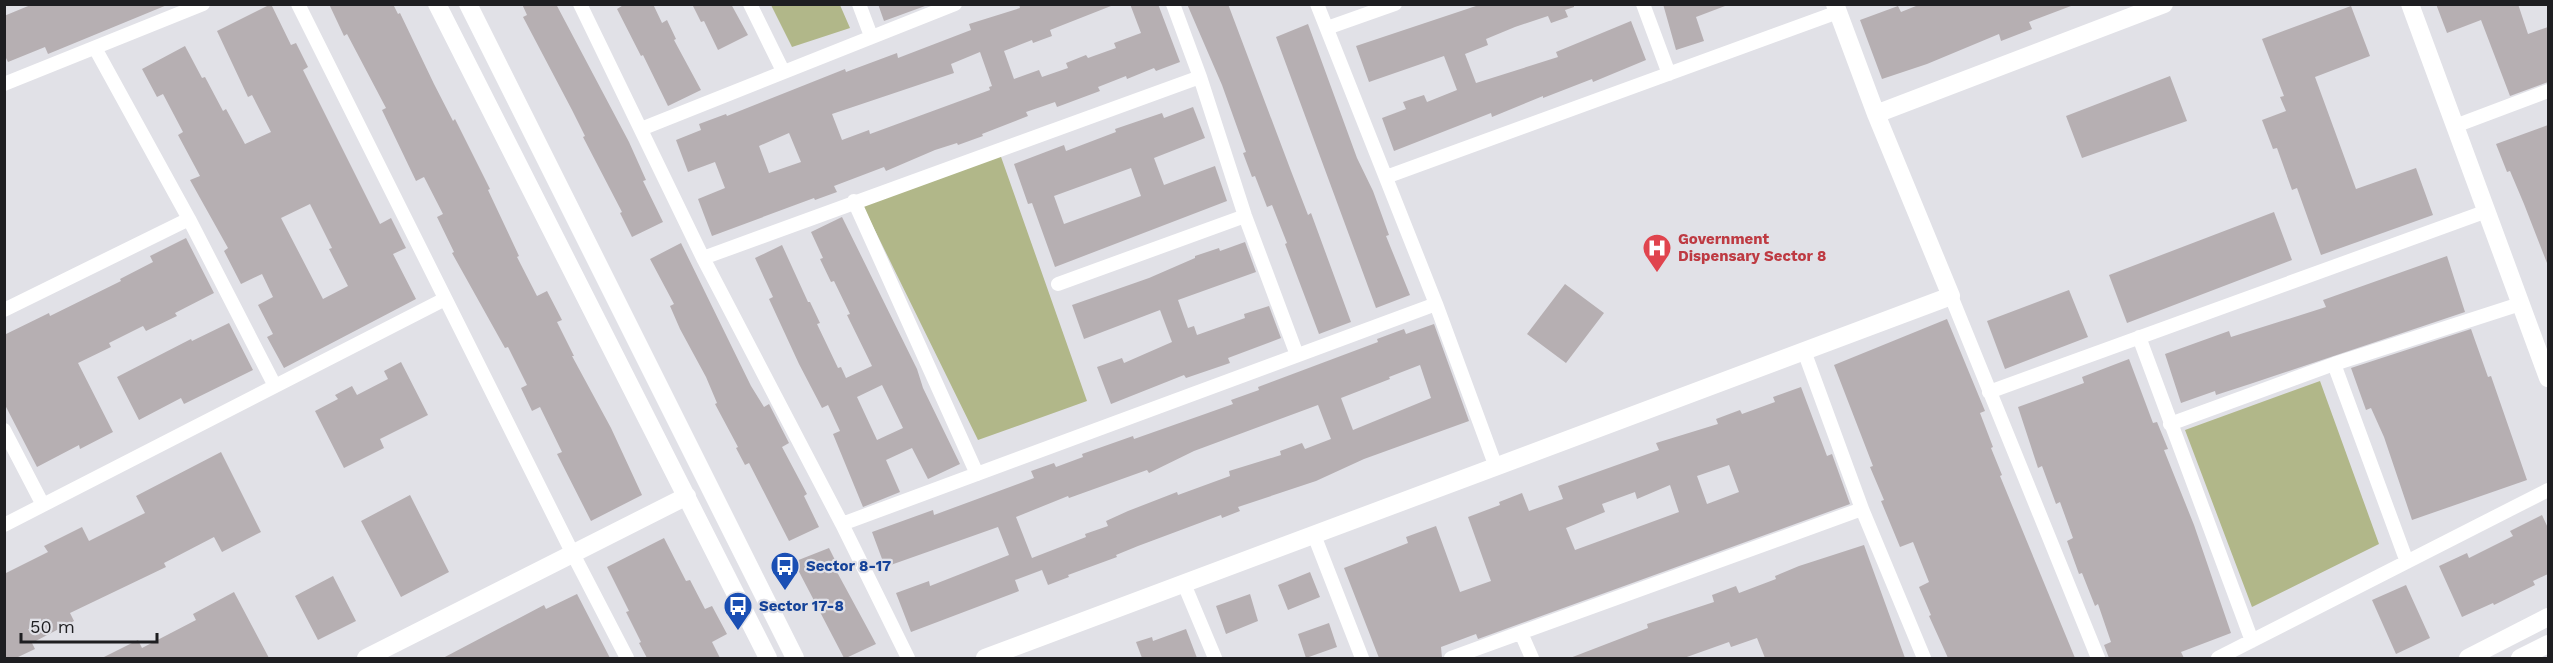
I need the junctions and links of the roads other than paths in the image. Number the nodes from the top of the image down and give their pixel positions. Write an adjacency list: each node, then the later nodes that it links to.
1 (203, 4): 18 (street)
2 (298, 4): 35 (street)
3 (437, 4): 51 (street)
4 (468, 4): 67 (street)
5 (580, 4): 26 (street)
6 (750, 4): 19 (street)
7 (860, 4): 17 (street)
8 (955, 4): 17 (street)
9 (1173, 4): 21 (street)
10 (1317, 4): 16 (street)
11 (1395, 4): 16 (street)
12 (1642, 4): 20 (street)
13 (2164, 4): 24 (street)
14 (2410, 4): 25 (street)
15 (1836, 8): 20 (street); 24 (street)
16 (1327, 28): 27 (street)
17 (871, 36): 19 (street)
18 (95, 48): 22 (street); 31 (street)
19 (783, 71): 26 (street)
20 (1669, 74): 27 (street)
21 (1200, 77): 28 (street); 30 (street)
22 (4, 84)
23 (2548, 91): 25 (street)
24 (1876, 114): 34 (street)
25 (2455, 126): 29 (street)
26 (641, 129): 32 (street)
27 (1386, 177): 36 (street)
28 (854, 201): 32 (street); 49 (street)
29 (2487, 211): 37 (street); 39 (street)
30 (1245, 216): 33 (street); 41 (street)
31 (189, 219): 38 (street); 44 (street)
32 (703, 258): 54 (street)
33 (1058, 284)
34 (1951, 296): 40 (street); 45 (street)
35 (445, 299): 44 (street); 57 (street)
36 (1436, 304): 41 (street); 48 (street)
37 (2520, 304): 42 (street); 43 (street)
38 (4, 310)
39 (2139, 338): 45 (street); 46 (street)
40 (1804, 351): 48 (street); 53 (street)
41 (1297, 355): 49 (street)
42 (2334, 364): 46 (street); 58 (street)
43 (2548, 378)
44 (276, 386): 52 (street)
45 (1989, 392): 75 (street)
46 (2170, 424): 62 (street)
47 (4, 430): 52 (street)
48 (1496, 466): 56 (street)
49 (977, 474): 54 (street)
50 (2548, 490): 58 (street)
51 (687, 496): 57 (street); 66 (street)
52 (43, 505): 55 (street)
53 (1862, 509): 61 (street); 74 (street)
54 (842, 524): 68 (street)
55 (4, 525)
56 (1314, 535): 59 (street); 71 (street)
57 (573, 554): 64 (street); 65 (street)
58 (2407, 562): 62 (street)
59 (1184, 584): 69 (street); 70 (street)
60 (2548, 617): 77 (street)
61 (1521, 633): 72 (street); 73 (street)
62 (2252, 641): 76 (street)
63 (2548, 644): 78 (street)
64 (366, 658)
65 (627, 658)
66 (768, 658)
67 (795, 658)
68 (908, 658)
69 (985, 658)
70 (1215, 658)
71 (1362, 658)
72 (1451, 658)
73 (1532, 658)
74 (1924, 658)
75 (2098, 658)
76 (2218, 658)
77 (2468, 658)
78 (2520, 658)

